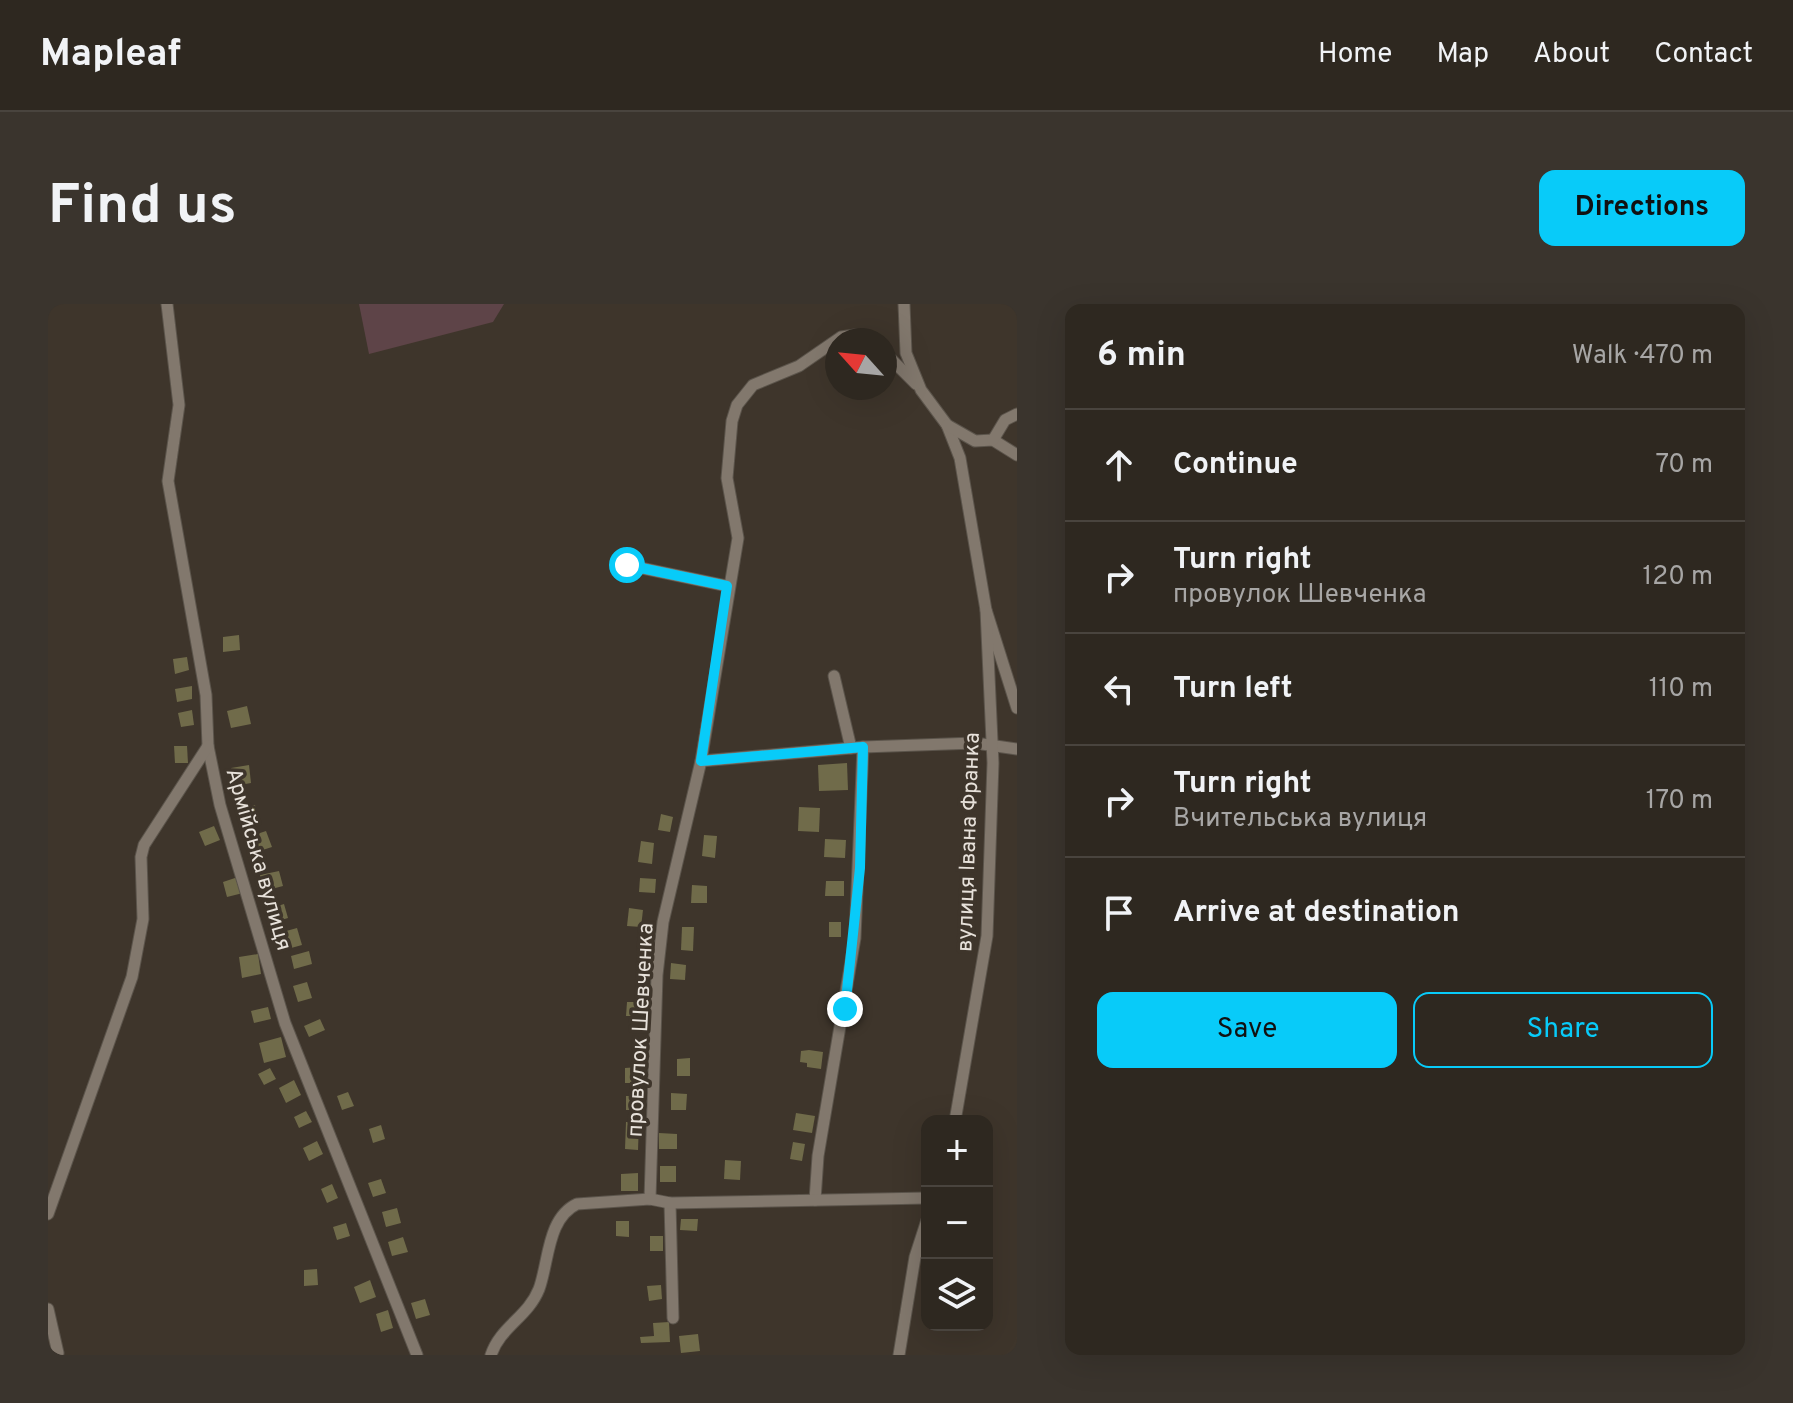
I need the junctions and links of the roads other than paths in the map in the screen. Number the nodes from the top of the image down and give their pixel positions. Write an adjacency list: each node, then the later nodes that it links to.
1 (167, 304): 18 (street, Армійська вулиця)
2 (904, 304): 5 (street)
3 (825, 348): 13 (street, провулок Шевченка)
4 (897, 365): 5 (street)
5 (921, 390): 7 (street)
6 (1017, 414): 8 (street)
7 (947, 425): 9 (street); 11 (street)
8 (993, 440): 9 (street); 10 (street)
9 (975, 441): 11 (street)
10 (1017, 455)
11 (960, 458): 14 (street)
12 (627, 565): 13 (street)
13 (727, 586): 21 (street, провулок Шевченка)
14 (986, 610): 16 (street); 17 (street, вулиця Івана Франка)
15 (834, 676): 19 (street)
16 (1017, 708)
17 (991, 745): 19 (street); 20 (street); 22 (street, вулиця Івана Франка)
18 (208, 746): 27 (street); 33 (street, Армійська вулиця)
19 (857, 748): 21 (street); 25 (street)
20 (1017, 749)
21 (701, 761): 24 (street, провулок Шевченка)
22 (956, 1115)
23 (921, 1198): 25 (street)
24 (650, 1199): 26 (street); 34 (street)
25 (815, 1200): 26 (street)
26 (670, 1203): 30 (street)
27 (48, 1214)
28 (921, 1241): 35 (street)
29 (48, 1309): 32 (street)
30 (673, 1318)
31 (48, 1341): 32 (street)
32 (59, 1354)
33 (417, 1355)
34 (491, 1355)
35 (899, 1355)

